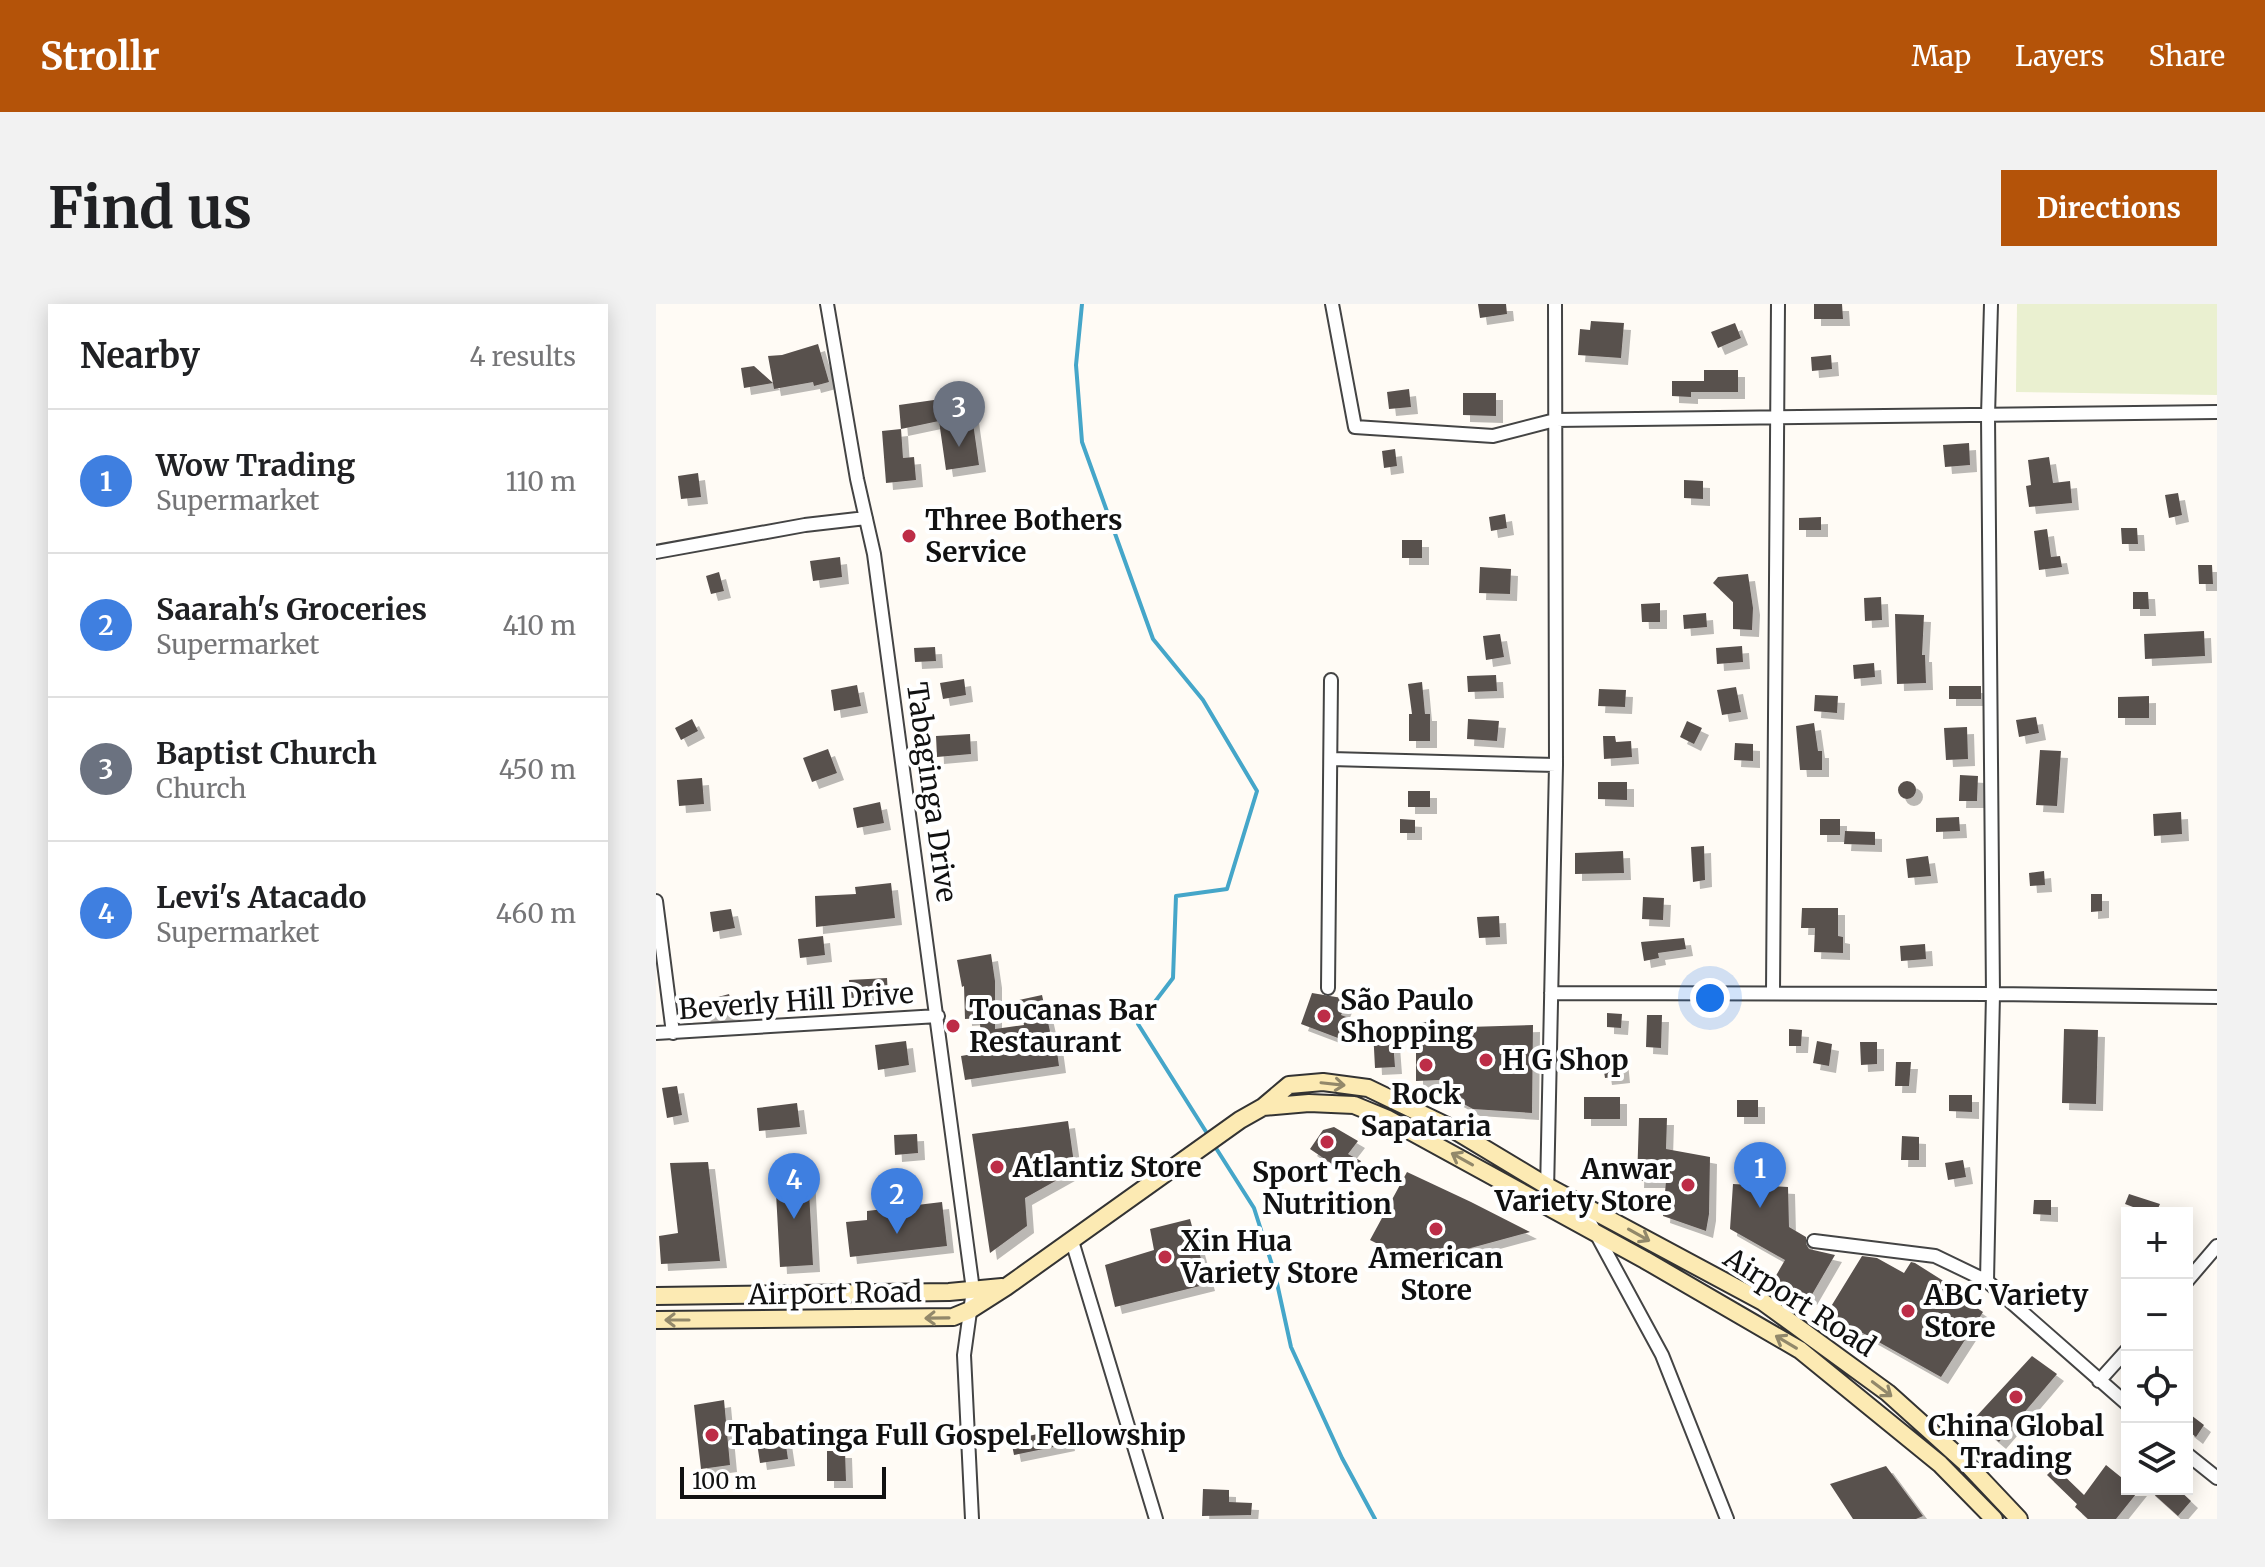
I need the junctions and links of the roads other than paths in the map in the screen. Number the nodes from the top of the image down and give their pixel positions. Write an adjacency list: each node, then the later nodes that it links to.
1 (827, 304): 10 (street, Tabaginga Drive)
2 (1332, 304): 9 (street)
3 (1555, 304): 9 (street)
4 (1778, 304): 8 (street)
5 (1991, 304): 7 (street)
6 (2217, 412): 7 (street)
7 (1988, 416): 8 (street); 19 (street)
8 (1778, 419): 9 (street); 18 (street)
9 (1555, 420): 14 (street)
10 (866, 518): 11 (street); 21 (street, Tabaginga Drive)
11 (656, 552)
12 (1331, 680): 13 (street)
13 (1331, 759): 14 (street); 16 (street)
14 (1556, 765): 17 (street)
15 (656, 901): 23 (street)
16 (1328, 988)
17 (1551, 993): 18 (street); 25 (street)
18 (1773, 993): 19 (street)
19 (1993, 994): 20 (street); 33 (street)
20 (2217, 997)
21 (938, 1016): 23 (street, Beverly Hill Drive); 35 (street, Tabaginga Drive)
22 (656, 1033): 23 (street, Beverly Hill Drive)
23 (673, 1033)
24 (1263, 1107): 25 (street, Airport Road, one-way to 25); 27 (street, Airport Road, one-way to 24); 29 (street, Airport Road)
25 (1547, 1186): 26 (street, Airport Road); 27 (street)
26 (1579, 1202): 28 (street); 42 (street, Airport Road, one-way to 42)
27 (1548, 1207): 28 (street, Airport Road)
28 (1596, 1233): 44 (street, Airport Road, one-way to 28); 48 (street)
29 (1072, 1241): 34 (street, Airport Road); 47 (street)
30 (1814, 1241): 33 (street)
31 (2217, 1246): 32 (street)
32 (2189, 1279)
33 (1987, 1281): 40 (street)
34 (1006, 1287): 35 (street, Airport Road); 37 (street, Airport Road)
35 (973, 1290): 36 (street, Airport Road); 37 (street, Tabaginga Drive)
36 (656, 1296)
37 (970, 1310): 38 (street, Airport Road, one-way to 38); 46 (street, Tabaginga Drive)
38 (656, 1320)
39 (2126, 1351): 40 (street)
40 (2099, 1381): 41 (street)
41 (2121, 1399)
42 (1959, 1456): 44 (street); 50 (street, Airport Road)
43 (2193, 1459): 45 (street)
44 (1947, 1470): 49 (street, Airport Road)
45 (2217, 1478)
46 (972, 1519)
47 (1156, 1519)
48 (1727, 1519)
49 (1994, 1519)
50 (2019, 1519)

